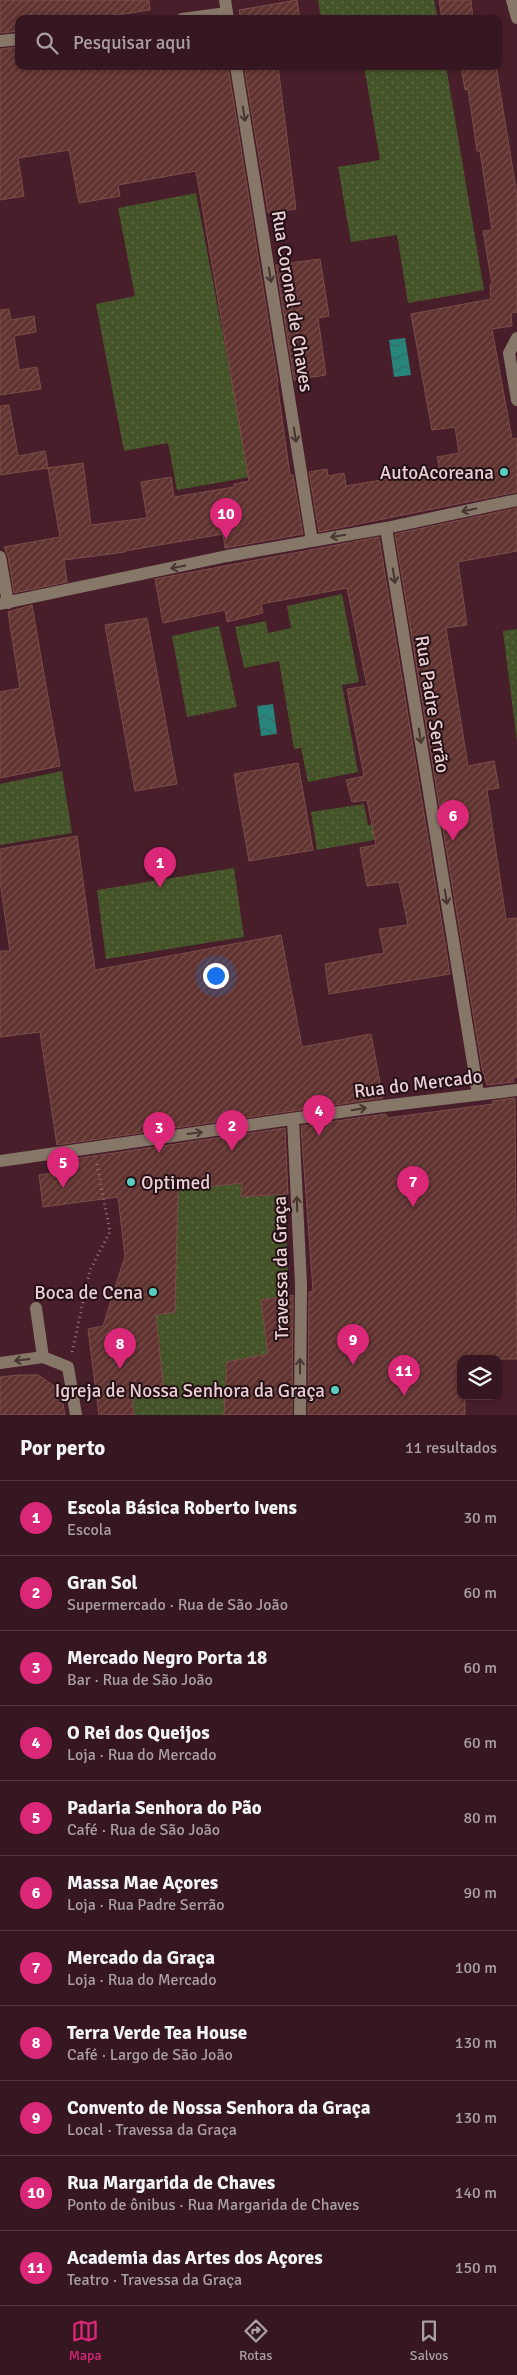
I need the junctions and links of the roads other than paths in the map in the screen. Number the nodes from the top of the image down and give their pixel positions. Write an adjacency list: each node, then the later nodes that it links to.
1 (225, 0): 3 (street)
2 (512, 0): 4 (street)
3 (228, 15)
4 (517, 18)
5 (15, 39): 6 (street)
6 (0, 41)
7 (237, 70): 12 (street, Rua Coronel de Chaves, one-way to 12)
8 (517, 338): 9 (street)
9 (517, 400)
10 (517, 500): 11 (street, one-way to 11)
11 (386, 528): 12 (street, one-way to 12); 16 (street, Rua Padre Serrão, one-way to 16)
12 (312, 541): 14 (street, one-way to 14)
13 (0, 557): 14 (street)
14 (4, 604)
15 (517, 1090): 16 (street, Rua do Mercado)
16 (478, 1094): 17 (street, Rua do Mercado, one-way to 16)
17 (293, 1120): 18 (street, Rua do Mercado, one-way to 17); 23 (street, Travessa da Graça, one-way to 17)
18 (0, 1161)
19 (36, 1308): 20 (street)
20 (44, 1358): 21 (street, one-way to 21); 22 (street)
21 (0, 1363)
22 (76, 1415)
23 (300, 1415)

